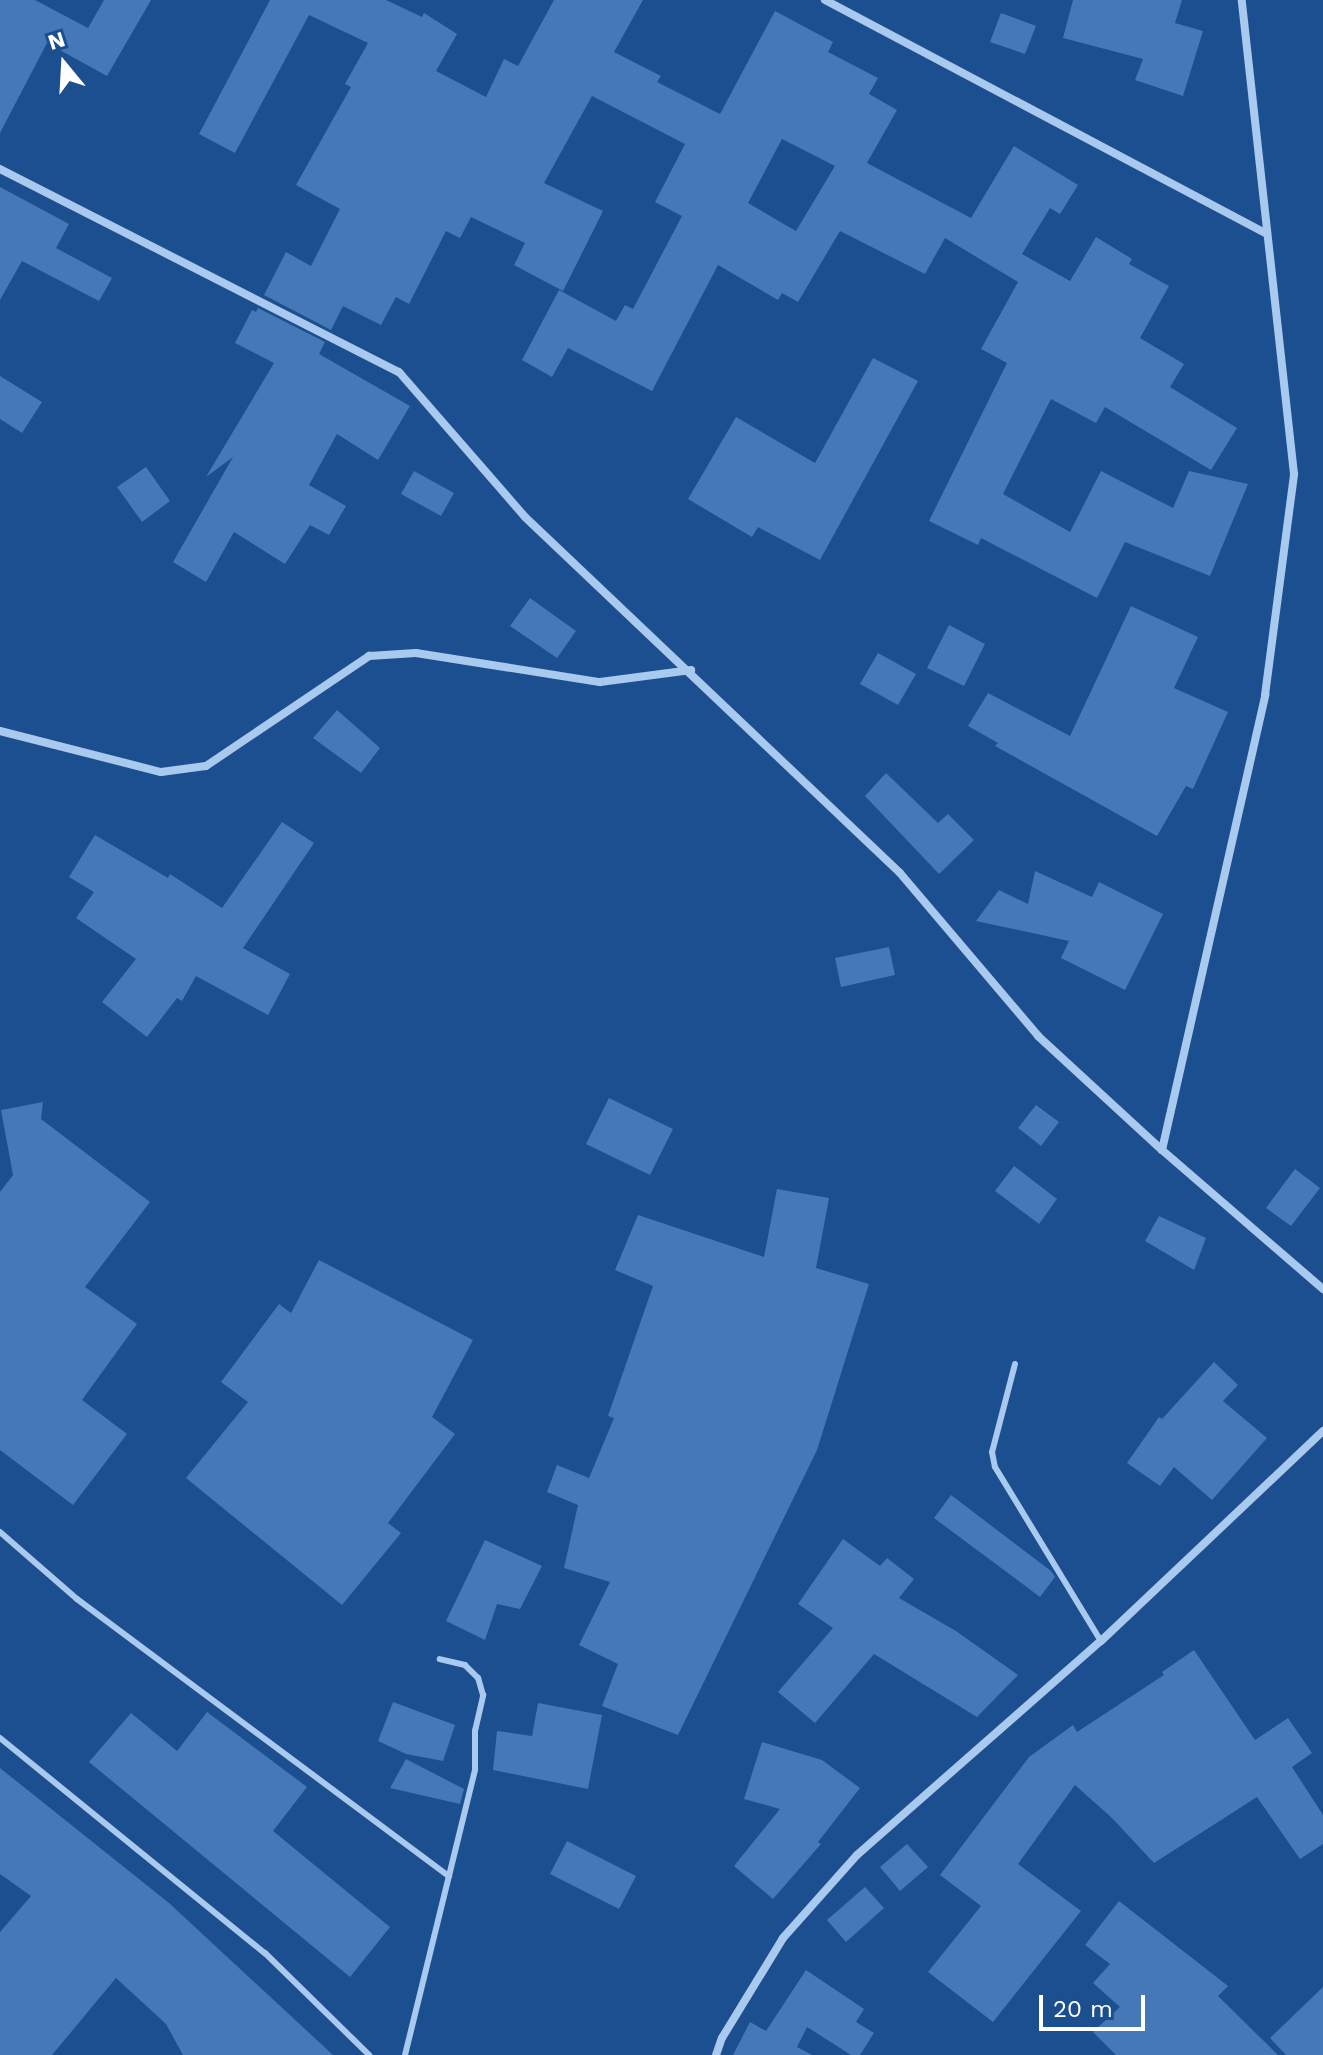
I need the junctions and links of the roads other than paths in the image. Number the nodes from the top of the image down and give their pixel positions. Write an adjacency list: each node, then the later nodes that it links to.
1 (825, 0): 4 (street)
2 (1242, 0): 4 (street)
3 (0, 169): 5 (street)
4 (1265, 233): 7 (street)
5 (691, 670): 6 (street); 7 (street)
6 (0, 731)
7 (1162, 1150): 8 (street)
8 (1323, 1289)
9 (1015, 1364): 12 (lane)
10 (1323, 1431): 12 (street)
11 (0, 1532): 15 (lane)
12 (1101, 1641): 18 (street)
13 (440, 1659): 15 (lane)
14 (0, 1738): 16 (lane)
15 (449, 1876): 17 (lane)
16 (369, 2055)
17 (405, 2055)
18 (716, 2055)

